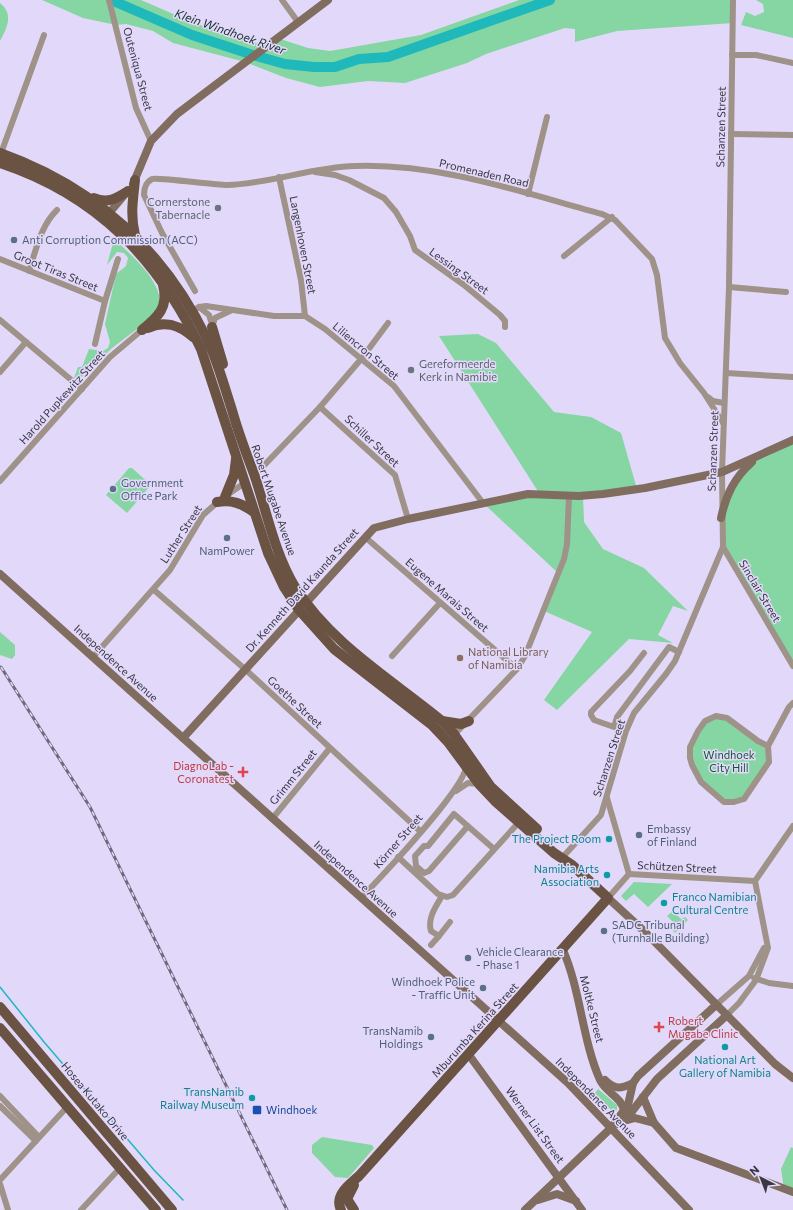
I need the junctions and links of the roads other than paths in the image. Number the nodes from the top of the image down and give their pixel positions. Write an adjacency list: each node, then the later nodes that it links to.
1 (108, 0): 12 (street, Outeniqua Street)
2 (282, 0): 5 (street)
3 (328, 0): 5 (street)
4 (733, 0): 7 (street, Schanzen Street)
5 (298, 22): 12 (street)
6 (44, 35): 13 (street)
7 (732, 55): 8 (street); 10 (street, Schanzen Street)
8 (793, 63)
9 (547, 117): 19 (street)
10 (731, 134): 11 (street); 29 (street, Schanzen Street)
11 (793, 135)
12 (150, 141): 16 (street)
13 (0, 156): 17 (main road, Robert Mugabe Avenue); 21 (main road, Robert Mugabe Avenue)
14 (307, 171): 15 (street, Promenaden Road); 19 (street, Promenaden Road); 39 (street, Lessing Street)
15 (279, 177): 30 (street, Promenaden Road); 35 (street, Langenhoven Street)
16 (135, 180): 18 (street); 23 (main road)
17 (74, 188): 18 (main road); 21 (main road, Robert Mugabe Avenue)
18 (128, 191): 21 (street)
19 (528, 194): 22 (street, Promenaden Road)
20 (57, 210): 27 (street)
21 (107, 216): 23 (main road, Robert Mugabe Avenue); 28 (main road, Robert Mugabe Avenue)
22 (612, 217): 24 (street); 49 (street, Promenaden Road)
23 (135, 235): 34 (main road, Robert Mugabe Avenue)
24 (564, 256)
25 (0, 259): 27 (street, Groot Tiras Street)
26 (118, 259): 32 (street)
27 (29, 271): 32 (street, Groot Tiras Street)
28 (160, 279): 34 (main road, Robert Mugabe Avenue); 40 (main road)
29 (729, 287): 31 (street); 46 (street, Schanzen Street)
30 (195, 291)
31 (786, 292)
32 (105, 301): 43 (street)
33 (232, 311): 34 (street); 35 (street); 38 (street)
34 (192, 312): 38 (street); 41 (main road, Robert Mugabe Avenue); 53 (main road, Robert Mugabe Avenue)
35 (305, 316): 44 (street, Liliencron Street)
36 (0, 320): 42 (street)
37 (388, 323): 44 (street, Luther Street)
38 (212, 327): 53 (main road)
39 (505, 327)
40 (142, 330): 41 (main road); 48 (street, Harold Pupkewitz Street)
41 (196, 339): 55 (main road, Robert Mugabe Avenue)
42 (26, 342): 45 (street); 48 (street)
43 (94, 344)
44 (362, 358): 51 (street, Luther Street); 63 (street, Liliencron Street)
45 (0, 372)
46 (726, 373): 47 (street); 50 (street, Schanzen Street)
47 (793, 377)
48 (82, 389): 59 (street, Harold Pupkewitz Street)
49 (704, 393): 50 (street, Promenaden Road); 52 (street, Promenaden Road)
50 (724, 403): 52 (street, Schanzen Street)
51 (320, 407): 58 (street, Luther Street); 66 (street, Schiller Street)
52 (723, 423): 57 (street, Schanzen Street)
53 (240, 436): 58 (main road, Robert Mugabe Avenue)
54 (793, 440): 56 (street, Dr. Kenneth David Kaunda Street)
55 (236, 455): 60 (main road, Robert Mugabe Avenue); 62 (main road)
56 (757, 457): 57 (street, Dr. Kenneth David Kaunda Street); 65 (street)
57 (722, 472): 61 (street, Dr. Kenneth David Kaunda Street); 65 (street, Schanzen Street)
58 (255, 476): 60 (street, Luther Street); 72 (main road, Robert Mugabe Avenue)
59 (0, 481)
60 (245, 483): 62 (street, Luther Street); 64 (main road, Robert Mugabe Avenue)
61 (569, 496): 63 (street, Dr. Kenneth David Kaunda Street); 78 (street)
62 (221, 500): 64 (main road); 70 (street, Luther Street)
63 (483, 503): 66 (street, Dr. Kenneth David Kaunda Street)
64 (254, 512): 72 (main road, Robert Mugabe Avenue)
65 (721, 518): 68 (street, Schanzen Street)
66 (408, 519): 67 (street, Dr. Kenneth David Kaunda Street)
67 (365, 537): 71 (street, Eugene Marais Street); 72 (street, Dr. Kenneth David Kaunda Street)
68 (723, 547): 73 (street, Schanzen Street); 77 (street, Sinclair Street)
69 (0, 574): 76 (street, Independence Avenue)
70 (154, 590): 76 (street, Luther Street); 79 (street, Goethe Street)
71 (440, 603): 75 (street); 78 (street, Eugene Marais Street)
72 (302, 606): 79 (street, Dr. Kenneth David Kaunda Street); 81 (main road, Robert Mugabe Avenue); 89 (main road, Robert Mugabe Avenue)
73 (679, 652): 83 (street); 84 (street, Schanzen Street)
74 (644, 653): 83 (street)
75 (392, 656)
76 (93, 657): 86 (street, Independence Avenue)
77 (793, 666)
78 (516, 669): 82 (street)
79 (246, 670): 86 (street, Dr. Kenneth David Kaunda Street); 88 (street, Goethe Street)
80 (793, 703): 87 (street)
81 (442, 721): 82 (main road); 85 (main road, Robert Mugabe Avenue)
82 (467, 722): 85 (street); 90 (main road)
83 (614, 727): 84 (street)
84 (626, 732): 94 (street, Schanzen Street)
85 (454, 734): 89 (street); 90 (main road, Robert Mugabe Avenue)
86 (183, 738): 95 (street, Independence Avenue)
87 (768, 746): 87 (street)
88 (330, 748): 95 (street, Grimm Street); 99 (street, Goethe Street)
89 (454, 749): 91 (main road, Robert Mugabe Avenue)
90 (465, 750): 96 (main road, Robert Mugabe Avenue)
91 (466, 765): 92 (main road, Robert Mugabe Avenue); 93 (street, Körner Street)
92 (479, 784): 93 (street, Körner Street); 96 (main road, Robert Mugabe Avenue)
93 (450, 796): 99 (street, Körner Street)
94 (607, 798): 102 (street, Schanzen Street); 103 (street)
95 (272, 819): 106 (street, Independence Avenue)
96 (521, 820): 100 (street); 102 (main road, Robert Mugabe Avenue)
97 (468, 826): 97 (street); 100 (street)
98 (793, 826): 104 (street)
99 (420, 831): 101 (street, Körner Street)
100 (494, 849): 105 (street)
101 (398, 857): 105 (street); 106 (street, Körner Street)
102 (563, 857): 107 (main road, Robert Mugabe Avenue)
103 (629, 874): 104 (street, Schützen Street); 107 (street, Schützen Street)
104 (755, 880): 110 (street)
105 (444, 896): 109 (street)
106 (361, 898): 119 (street, Independence Avenue)
107 (608, 898): 112 (main road, Mburumba Kerina Street); 116 (street, Robert Mugabe Avenue)
108 (450, 922): 109 (street)
109 (439, 936): 111 (street)
110 (767, 943): 113 (street); 114 (street)
111 (431, 945)
112 (563, 950): 119 (main road, Mburumba Kerina Street); 124 (street, Moltke Street)
113 (749, 976): 114 (street); 116 (street)
114 (756, 980): 115 (street); 118 (street)
115 (793, 986)
116 (716, 1004): 118 (street, Robert Mugabe Avenue); 121 (street)
117 (0, 1007): 148 (main road, Hosea Kutako Drive)
118 (727, 1015): 123 (street); 125 (street, Robert Mugabe Avenue)
119 (498, 1021): 122 (main road, Mburumba Kerina Street); 134 (street, Independence Avenue)
120 (0, 1028): 130 (main road)
121 (672, 1046): 123 (street); 126 (street)
122 (470, 1055): 137 (main road, Mburumba Kerina Street); 138 (street, Werner List Street)
123 (680, 1057): 128 (street)
124 (598, 1074): 126 (street); 131 (street, Moltke Street)
125 (793, 1078)
126 (633, 1083): 131 (street)
127 (0, 1096): 135 (street)
128 (643, 1097): 132 (street); 133 (street)
129 (0, 1106): 135 (street)
130 (68, 1106): 135 (street); 136 (main road)
131 (624, 1111): 134 (street)
132 (623, 1121): 133 (street); 134 (street)
133 (654, 1123): 141 (street)
134 (611, 1128): 138 (street); 152 (street, Independence Avenue)
135 (38, 1139): 139 (street)
136 (120, 1168): 146 (street); 147 (main road)
137 (359, 1176): 144 (main road); 149 (main road)
138 (560, 1177): 142 (street); 143 (street, Werner List Street)
139 (0, 1180)
140 (0, 1184): 145 (street)
141 (793, 1192)
142 (534, 1201): 143 (street); 150 (street)
143 (576, 1201): 151 (street, Werner List Street)
144 (340, 1207)
145 (8, 1210)
146 (81, 1210)
147 (156, 1210)
148 (172, 1210)
149 (354, 1210)
150 (525, 1210)
151 (582, 1210)
152 (689, 1210)

